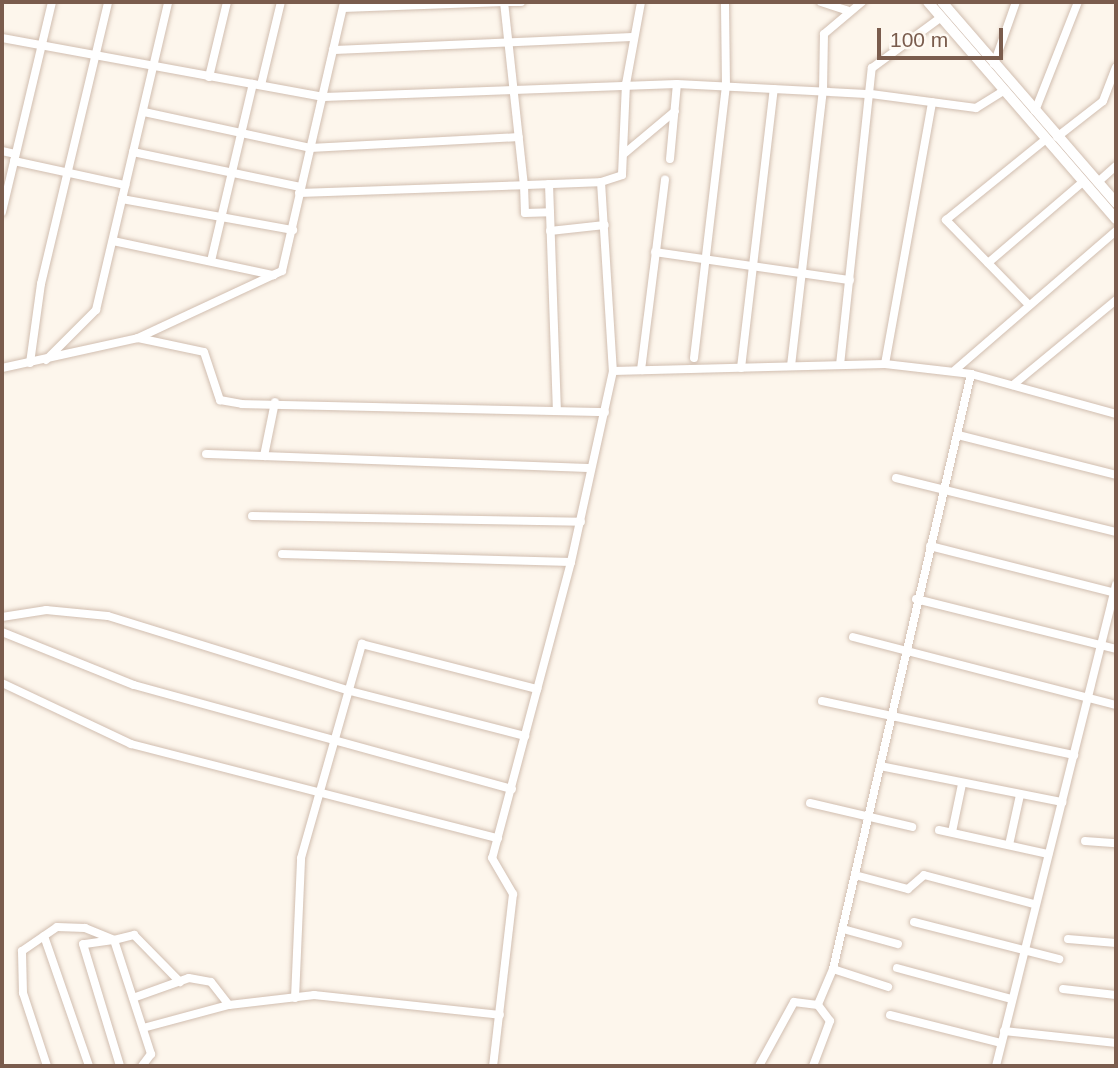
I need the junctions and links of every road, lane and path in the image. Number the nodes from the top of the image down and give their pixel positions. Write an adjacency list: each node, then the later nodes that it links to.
1 (52, 2): 21 (street)
2 (108, 2): 24 (street)
3 (168, 2): 25 (street)
4 (227, 2): 28 (street)
5 (281, 2): 29 (street)
6 (504, 2): 7 (street); 16 (street); 22 (street)
7 (521, 2)
8 (641, 2): 19 (street)
9 (725, 2): 32 (street)
10 (822, 2): 17 (street)
11 (862, 2): 17 (street)
12 (928, 2): 18 (main road)
13 (942, 2): 26 (main road)
14 (1016, 2): 26 (street)
15 (1078, 2): 42 (street)
16 (344, 5): 23 (street)
17 (848, 11): 35 (street)
18 (940, 19): 36 (main road); 37 (street)
19 (634, 37): 22 (street); 30 (street)
20 (2, 38): 21 (street)
21 (41, 44): 24 (street); 50 (street)
22 (512, 45): 23 (street); 33 (street)
23 (333, 50): 38 (street)
24 (96, 52): 25 (street); 54 (street)
25 (153, 64): 28 (street); 40 (street)
26 (994, 64): 42 (main road)
27 (1116, 66): 45 (street)
28 (209, 77): 29 (street)
29 (257, 84): 38 (street); 43 (street)
30 (626, 84): 31 (street); 33 (street); 49 (street)
31 (677, 85): 32 (street); 41 (street)
32 (726, 87): 34 (street); 75 (street)
33 (515, 89): 38 (street); 44 (street)
34 (774, 89): 35 (street); 78 (street)
35 (823, 91): 37 (street); 79 (street)
36 (1003, 91): 39 (street); 45 (main road)
37 (871, 94): 39 (street); 81 (street)
38 (324, 97): 46 (street)
39 (932, 102): 88 (street)
40 (144, 111): 43 (street); 48 (street)
41 (675, 111): 49 (street); 51 (street)
42 (1035, 111): 45 (main road)
43 (241, 129): 46 (street); 53 (street)
44 (519, 137): 46 (street); 61 (street)
45 (1051, 138): 57 (main road); 58 (main road); 77 (street)
46 (310, 148): 62 (street)
47 (2, 150): 50 (street)
48 (132, 152): 53 (street); 60 (street)
49 (625, 153): 56 (street)
50 (15, 158): 54 (street); 65 (street)
51 (670, 159)
52 (1116, 166): 58 (street)
53 (230, 172): 62 (street); 67 (street)
54 (69, 173): 60 (street); 87 (street)
55 (664, 180): 74 (street)
56 (601, 182): 59 (street); 69 (street)
57 (1083, 182): 68 (main road); 77 (street)
58 (1098, 182): 64 (main road)
59 (549, 184): 61 (street); 66 (street)
60 (125, 185): 63 (street)
61 (524, 185): 62 (street); 66 (street)
62 (300, 190): 70 (street)
63 (122, 199): 67 (street); 73 (street)
64 (1116, 203)
65 (2, 212)
66 (550, 212): 71 (street)
67 (220, 217): 70 (street); 76 (street)
68 (1116, 219)
69 (605, 225): 71 (street); 95 (street)
70 (293, 230): 80 (street)
71 (550, 231): 99 (street)
72 (1116, 231): 83 (street)
73 (113, 241): 76 (street); 86 (street)
74 (656, 252): 75 (street); 93 (street)
75 (705, 259): 78 (street); 85 (street)
76 (211, 261): 80 (street)
77 (988, 263): 83 (street)
78 (753, 266): 79 (street); 92 (street)
79 (802, 273): 81 (street); 90 (street)
80 (273, 275): 84 (street)
81 (850, 280): 89 (street)
82 (1116, 300): 97 (street)
83 (1029, 305): 94 (street)
84 (138, 338): 86 (street); 98 (street)
85 (694, 358)
86 (46, 360): 87 (street)
87 (30, 363): 91 (street)
88 (885, 364): 89 (street); 94 (street)
89 (840, 365): 90 (street)
90 (791, 366): 92 (street)
91 (2, 368)
92 (741, 368): 93 (street)
93 (641, 370): 95 (street)
94 (955, 370): 96 (street)
95 (613, 371): 100 (street)
96 (971, 373): 97 (street); 102 (street)
97 (1013, 385): 101 (street)
98 (275, 402): 99 (street); 104 (street)
99 (557, 411): 100 (street)
100 (605, 412): 105 (street)
101 (1116, 414)
102 (958, 435): 106 (street); 108 (street)
103 (205, 454): 104 (street)
104 (264, 456): 105 (street)
105 (592, 468): 110 (street)
106 (1116, 475)
107 (896, 478): 108 (street)
108 (944, 492): 111 (street); 112 (street)
109 (252, 516): 110 (street)
110 (581, 522): 114 (street)
111 (1116, 533)
112 (930, 546): 115 (street); 116 (street)
113 (282, 554): 114 (street)
114 (572, 562): 124 (street)
115 (1116, 591): 120 (street)
116 (916, 599): 120 (street); 122 (street)
117 (2, 617): 125 (street)
118 (2, 632): 131 (street)
119 (853, 637): 122 (street)
120 (1102, 646): 121 (street); 126 (street)
121 (1116, 649)
122 (905, 653): 126 (street); 129 (street)
123 (2, 683): 136 (street)
124 (537, 689): 125 (street); 130 (street)
125 (350, 691): 130 (street); 131 (street)
126 (1090, 698): 128 (street); 132 (street)
127 (822, 701): 129 (street)
128 (1116, 705)
129 (892, 712): 132 (street); 133 (street)
130 (525, 736): 135 (street)
131 (336, 744): 135 (street); 136 (street)
132 (1074, 755): 138 (street)
133 (880, 766): 134 (street); 140 (street)
134 (962, 784): 137 (street); 143 (street)
135 (512, 789): 144 (street)
136 (323, 792): 144 (street); 167 (street)
137 (1020, 794): 138 (street); 147 (street)
138 (1062, 802): 148 (street)
139 (810, 803): 140 (street)
140 (868, 817): 141 (street); 149 (street)
141 (912, 827)
142 (939, 830): 143 (street)
143 (952, 832): 147 (street)
144 (498, 838): 171 (street)
145 (1085, 841): 146 (street)
146 (1116, 843)
147 (1009, 845): 148 (street)
148 (1048, 854): 150 (street)
149 (855, 875): 150 (street); 152 (street)
150 (1034, 904): 158 (street)
151 (914, 922): 158 (street)
152 (843, 929): 157 (street); 161 (street)
153 (44, 936): 155 (street); 177 (street); 178 (street)
154 (1068, 939): 156 (street)
155 (114, 940): 162 (street); 166 (street); 179 (street)
156 (1116, 943)
157 (898, 944)
158 (1022, 950): 159 (street); 168 (street)
159 (1059, 959)
160 (897, 968): 168 (street)
161 (834, 969): 163 (street); 170 (street)
162 (180, 982): 166 (street); 169 (street)
163 (888, 987)
164 (1063, 989): 165 (street)
165 (1116, 995)
166 (133, 998): 173 (street)
167 (295, 998): 169 (street); 171 (street)
168 (1011, 999): 174 (street)
169 (229, 1005): 173 (street)
170 (818, 1005): 182 (street); 183 (street)
171 (500, 1015): 181 (street)
172 (890, 1015): 176 (street)
173 (143, 1028): 180 (street)
174 (1004, 1031): 175 (street); 176 (street)
175 (1116, 1042)
176 (1001, 1044): 184 (street)
177 (47, 1066)
178 (89, 1066)
179 (120, 1066)
180 (142, 1066)
181 (494, 1066)
182 (759, 1066)
183 (813, 1066)
184 (996, 1066)

